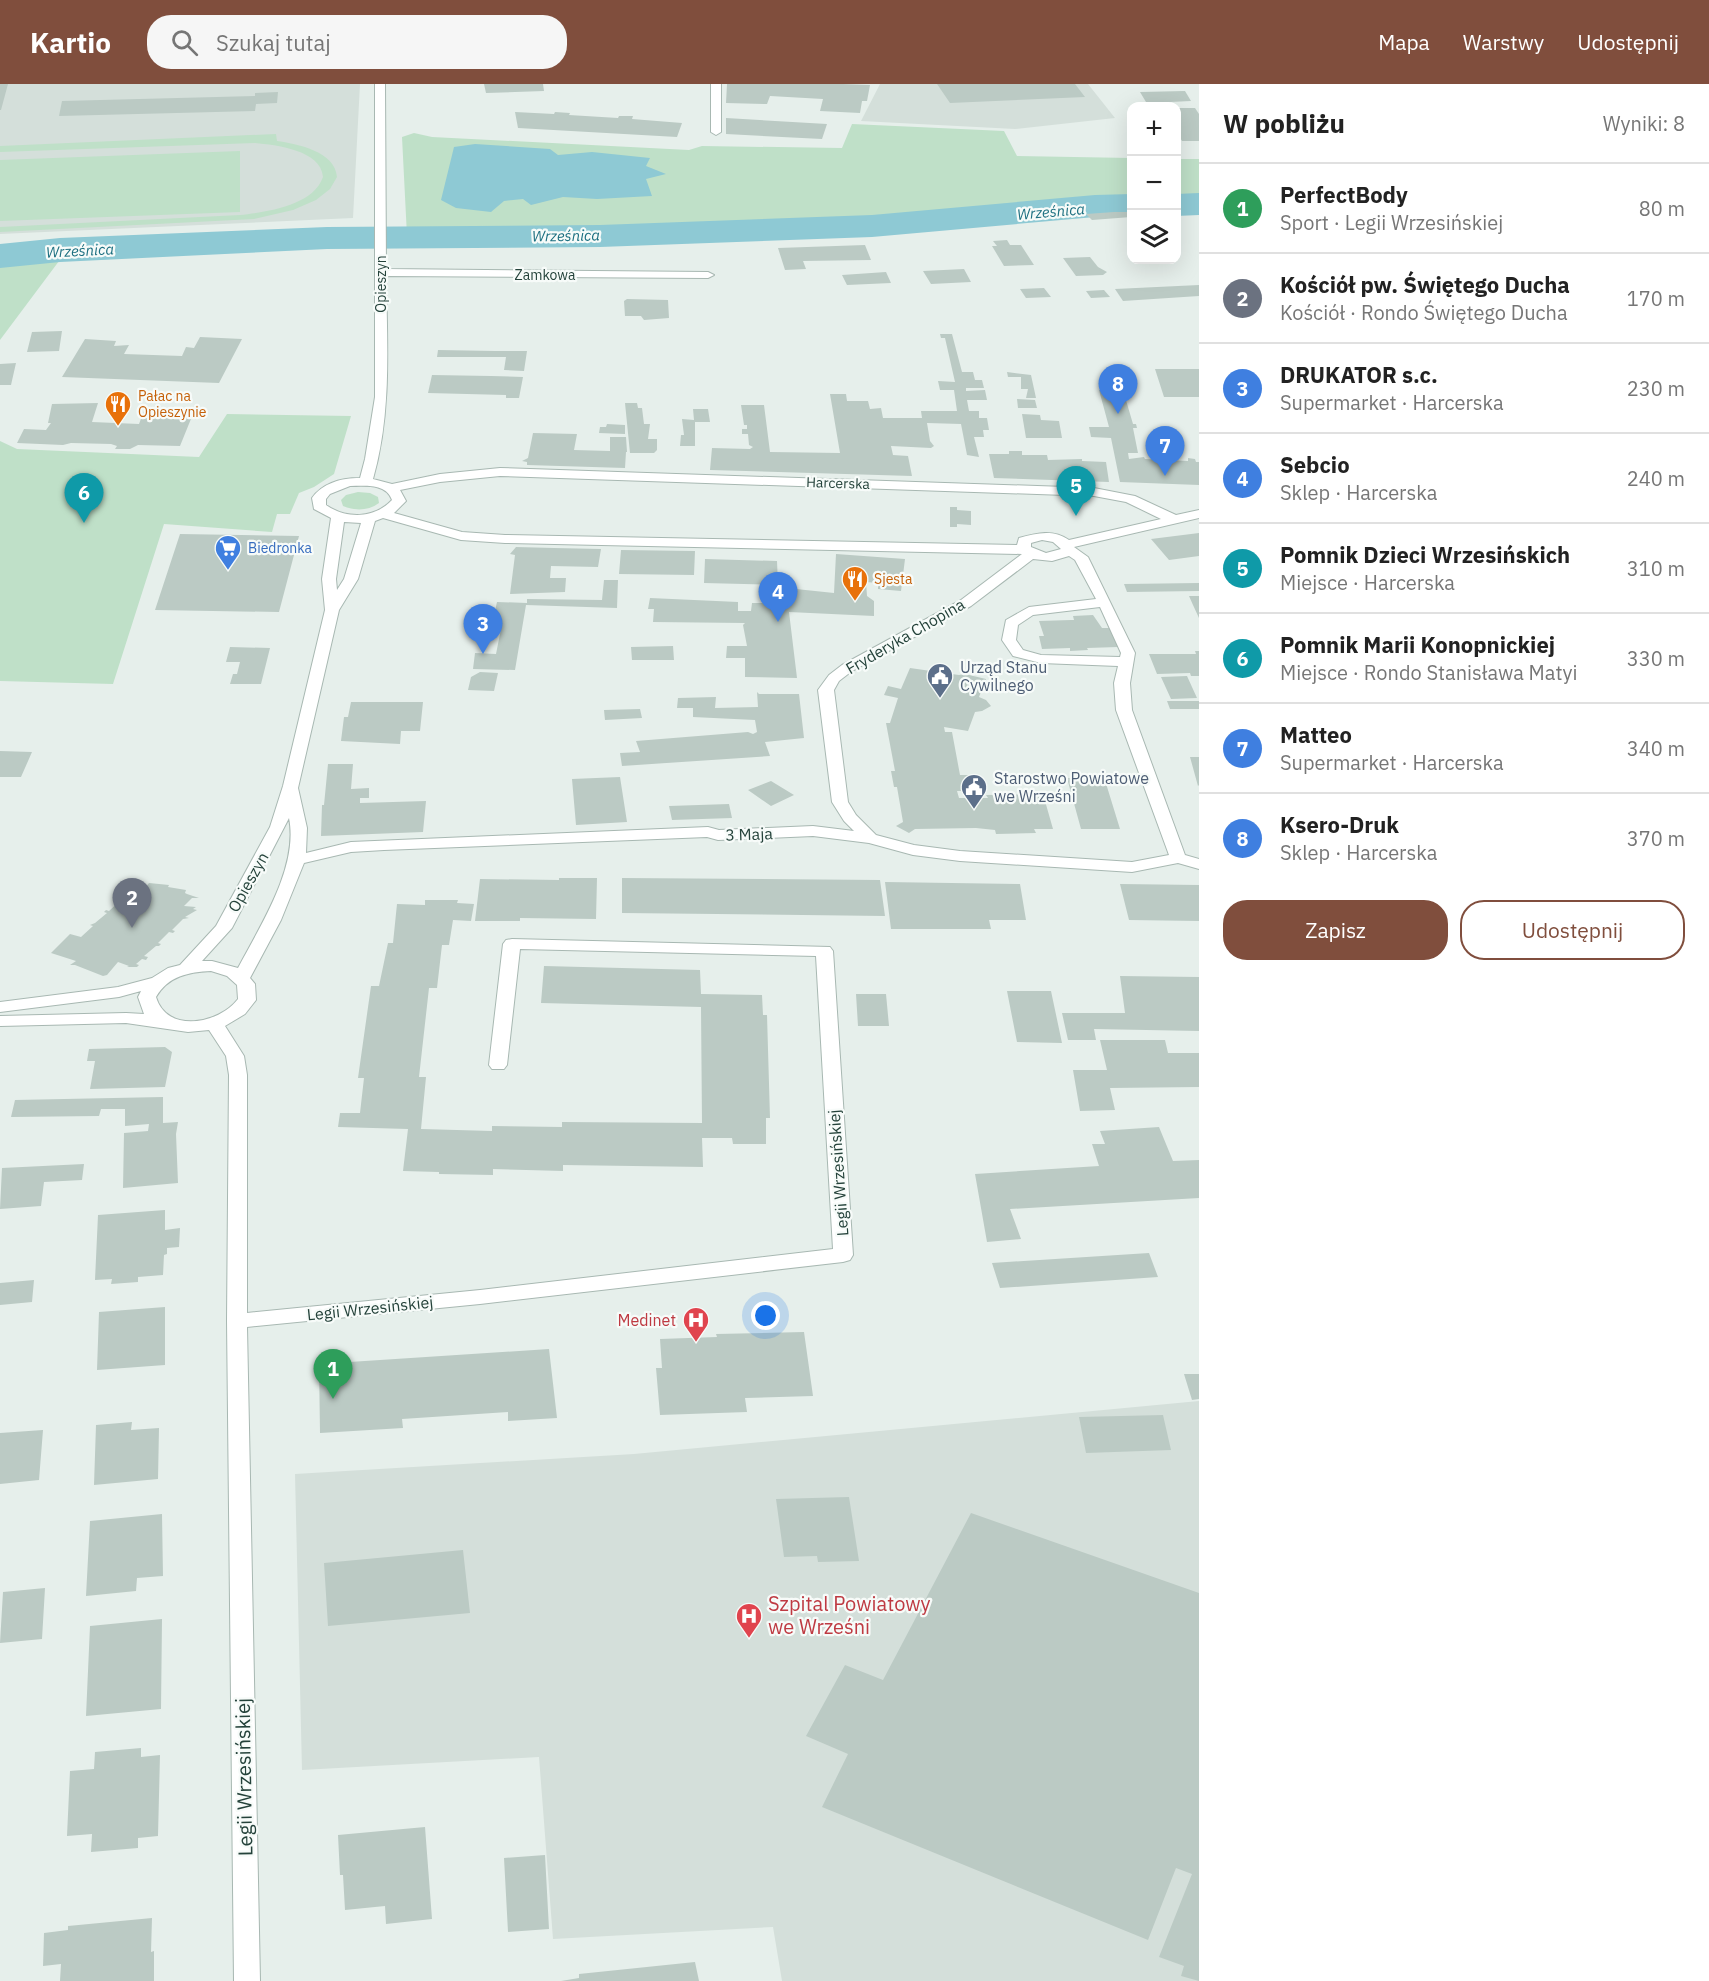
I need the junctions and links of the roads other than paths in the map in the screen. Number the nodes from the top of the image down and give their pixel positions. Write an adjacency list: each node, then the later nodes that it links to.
1 (380, 84): 4 (street, Opieszyn)
2 (716, 84): 3 (street)
3 (716, 132)
4 (381, 272): 5 (street, Zamkowa); 6 (street, Opieszyn)
5 (708, 275)
6 (365, 482): 7 (street); 10 (street)
7 (391, 488): 8 (street); 12 (street, Harcerska)
8 (383, 514): 11 (street); 14 (street)
9 (1199, 514): 12 (street)
10 (338, 517): 11 (street); 16 (street, Opieszyn)
11 (369, 518): 16 (street, Opieszyn)
12 (1173, 519): 13 (street)
13 (1068, 548): 14 (street); 14 (street); 15 (street)
14 (1028, 552): 19 (street, Fryderyka Chopina)
15 (1105, 602): 17 (street); 17 (street)
16 (332, 610): 18 (street, Opieszyn)
17 (1126, 662): 20 (street)
18 (291, 786): 21 (street, Opieszyn); 23 (street, Opieszyn)
19 (870, 838): 20 (street, 3 Maja); 21 (street, 3 Maja)
20 (1178, 858): 22 (street, 3 Maja)
21 (297, 860): 24 (street, Opieszyn)
22 (1199, 864)
23 (187, 967): 24 (street); 25 (street)
24 (241, 978): 29 (street)
25 (156, 982): 26 (street); 28 (street)
26 (0, 1006)
27 (0, 1021): 28 (street)
28 (166, 1022): 29 (street)
29 (214, 1024): 31 (street, Legii Wrzesińskiej)
30 (498, 1065): 31 (street, Legii Wrzesińskiej)
31 (237, 1321): 32 (street, Legii Wrzesińskiej)
32 (247, 1981)

